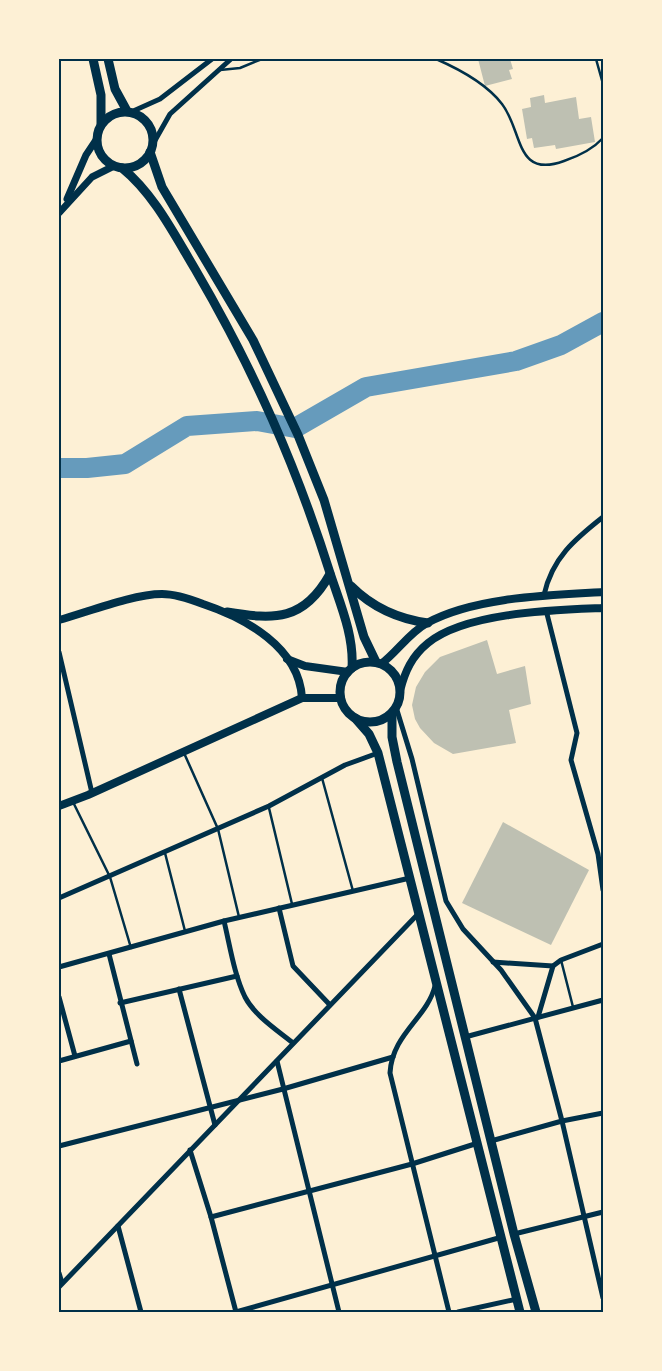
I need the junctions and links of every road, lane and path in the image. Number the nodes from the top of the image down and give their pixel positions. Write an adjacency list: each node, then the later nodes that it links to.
1 (93, 59): 11 (highway)
2 (108, 59): 10 (highway)
3 (211, 59): 8 (street); 10 (street)
4 (231, 59): 8 (street)
5 (262, 59): 8 (lane)
6 (436, 59): 12 (lane)
7 (596, 59): 9 (lane)
8 (219, 70): 14 (street)
9 (603, 84)
10 (129, 111): 11 (highway); 14 (highway)
11 (101, 124): 13 (highway)
12 (603, 138)
13 (96, 140): 15 (highway); 16 (street)
14 (152, 148): 15 (highway); 20 (highway)
15 (118, 167): 16 (street); 19 (highway)
16 (65, 204): 17 (street)
17 (59, 214)
18 (603, 517): 22 (street)
19 (330, 574): 25 (highway); 31 (highway)
20 (350, 585): 27 (highway); 30 (highway)
21 (603, 592): 22 (main road)
22 (544, 595): 27 (main road)
23 (603, 608): 24 (main road)
24 (546, 610): 32 (main road); 48 (street)
25 (226, 612): 26 (main road); 29 (main road)
26 (59, 620)
27 (428, 622): 30 (main road)
28 (59, 652): 40 (street)
29 (286, 658): 31 (main road); 33 (main road)
30 (379, 663): 31 (highway); 32 (highway)
31 (350, 670): 34 (highway)
32 (400, 691): 35 (highway)
33 (302, 698): 34 (main road); 37 (main road)
34 (341, 698): 36 (highway)
35 (394, 710): 36 (highway); 61 (street); 73 (highway)
36 (355, 718): 38 (highway)
37 (183, 751): 40 (main road); 44 (lane)
38 (378, 754): 39 (street); 47 (highway)
39 (322, 777): 43 (street); 49 (lane)
40 (92, 793): 41 (main road)
41 (72, 801): 42 (main road); 46 (lane)
42 (59, 806)
43 (269, 806): 44 (street); 51 (lane)
44 (218, 829): 45 (street); 54 (lane)
45 (165, 852): 46 (street); 56 (lane)
46 (110, 877): 50 (street); 58 (lane)
47 (410, 878): 49 (street); 53 (highway)
48 (603, 890)
49 (353, 891): 51 (street)
50 (59, 898)
51 (292, 905): 52 (street)
52 (279, 908): 54 (street); 70 (street)
53 (418, 914): 65 (highway); 70 (street)
54 (239, 917): 55 (street)
55 (224, 921): 56 (street); 64 (street)
56 (186, 932): 58 (street)
57 (603, 944): 60 (street)
58 (131, 948): 59 (street)
59 (109, 954): 63 (street); 69 (street)
60 (561, 960): 62 (street); 71 (lane)
61 (493, 962): 62 (street); 72 (street)
62 (554, 966): 72 (street)
63 (59, 967)
64 (237, 976): 66 (street); 75 (street)
65 (436, 980): 77 (street); 88 (highway)
66 (179, 989): 69 (street); 83 (street)
67 (59, 997): 76 (street)
68 (603, 1000): 71 (street)
69 (120, 1003): 74 (street)
70 (330, 1005): 75 (street)
71 (573, 1008): 72 (street)
72 (537, 1017): 73 (street); 85 (street)
73 (465, 1037): 87 (highway)
74 (131, 1041): 76 (street); 80 (street)
75 (293, 1044): 79 (street)
76 (75, 1056): 78 (street)
77 (393, 1056): 81 (street); 91 (street)
78 (59, 1061)
79 (276, 1061): 81 (street); 82 (street)
80 (137, 1064)
81 (284, 1089): 82 (street); 92 (street)
82 (238, 1101): 83 (street); 86 (street)
83 (210, 1107): 86 (street); 89 (street)
84 (603, 1114): 85 (street)
85 (562, 1122): 87 (street); 95 (street)
86 (215, 1125): 90 (street)
87 (491, 1141): 97 (highway)
88 (478, 1143): 91 (street); 98 (highway)
89 (59, 1146)
90 (190, 1150): 94 (street); 96 (street)
91 (412, 1164): 92 (street); 99 (street)
92 (309, 1191): 94 (street); 102 (street)
93 (603, 1212): 95 (street)
94 (211, 1216): 106 (street)
95 (585, 1217): 97 (street); 103 (street)
96 (118, 1226): 101 (street); 105 (street)
97 (514, 1234): 111 (highway)
98 (502, 1237): 99 (street); 104 (highway)
99 (435, 1257): 102 (street); 108 (street)
100 (59, 1272): 101 (street)
101 (60, 1285)
102 (332, 1286): 106 (street); 107 (street)
103 (603, 1298)
104 (518, 1299): 109 (street); 110 (highway)
105 (141, 1312)
106 (236, 1312)
107 (339, 1312)
108 (449, 1312)
109 (458, 1312)
110 (520, 1312)
111 (536, 1312)

